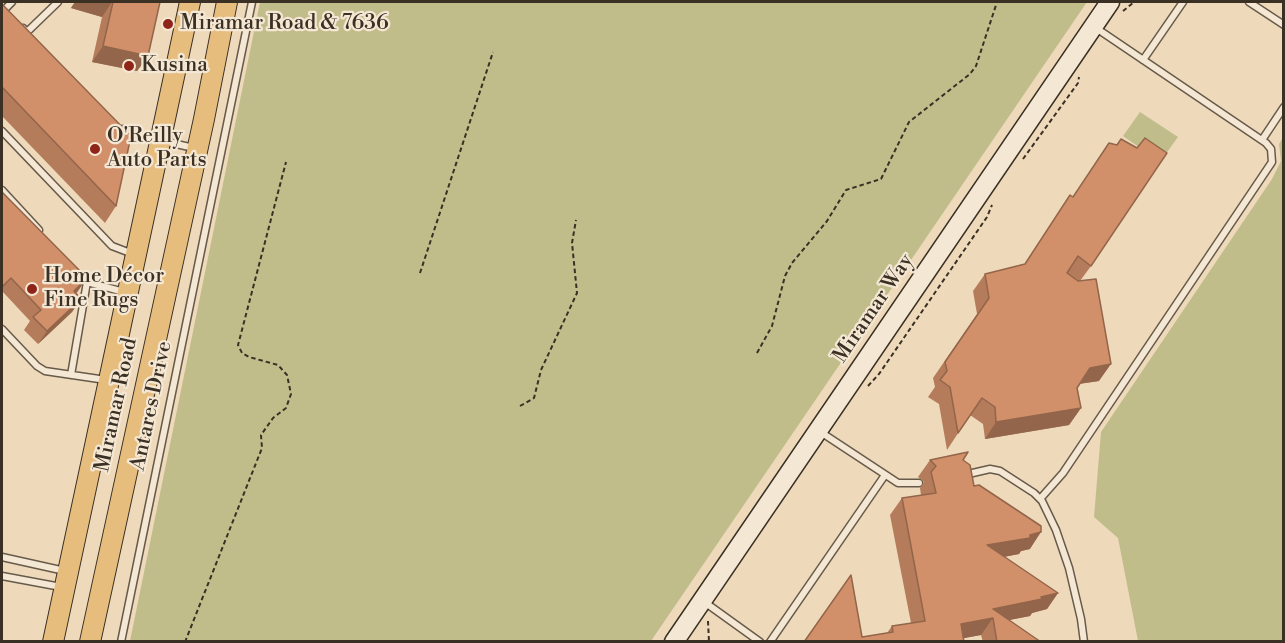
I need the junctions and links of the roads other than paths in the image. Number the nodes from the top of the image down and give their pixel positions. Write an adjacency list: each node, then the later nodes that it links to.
1 (12, 2): 9 (lane)
2 (58, 2): 14 (lane)
3 (190, 2): 21 (main road, Miramar Road)
4 (226, 2): 22 (main road, Miramar Road)
5 (252, 2): 43 (lane, Antares Drive)
6 (1110, 2): 13 (street, Miramar Way)
7 (1183, 2): 16 (lane)
8 (1249, 2): 12 (lane)
9 (3, 8): 10 (lane)
10 (12, 17)
11 (20, 25): 14 (lane)
12 (1284, 25)
13 (1093, 26): 16 (lane); 32 (street, Miramar Way)
14 (27, 32): 15 (lane)
15 (36, 41)
16 (1143, 60): 20 (lane)
17 (1284, 107): 20 (lane)
18 (118, 124): 21 (lane)
19 (2, 131): 25 (lane)
20 (1262, 140): 36 (lane)
21 (160, 141): 22 (lane); 25 (main road, Miramar Road)
22 (198, 149): 42 (main road, Miramar Road)
23 (2, 190): 24 (lane)
24 (48, 240)
25 (136, 255): 28 (main road, Miramar Road)
26 (72, 265): 27 (lane)
27 (87, 282): 28 (lane); 30 (lane)
28 (128, 293): 31 (main road, Miramar Road)
29 (2, 329): 30 (lane)
30 (71, 375): 31 (lane)
31 (109, 380): 39 (main road, Miramar Road)
32 (819, 431): 33 (lane); 40 (street, Miramar Way)
33 (885, 475): 35 (lane); 46 (lane)
34 (957, 476): 36 (lane)
35 (919, 483)
36 (1040, 499): 47 (lane)
37 (2, 557): 39 (lane)
38 (2, 576): 39 (lane)
39 (67, 579): 41 (main road, Miramar Road)
40 (702, 601): 44 (street, Miramar Way); 45 (lane)
41 (53, 642)
42 (90, 642)
43 (121, 642)
44 (674, 642)
45 (760, 642)
46 (770, 642)
47 (1084, 642)

